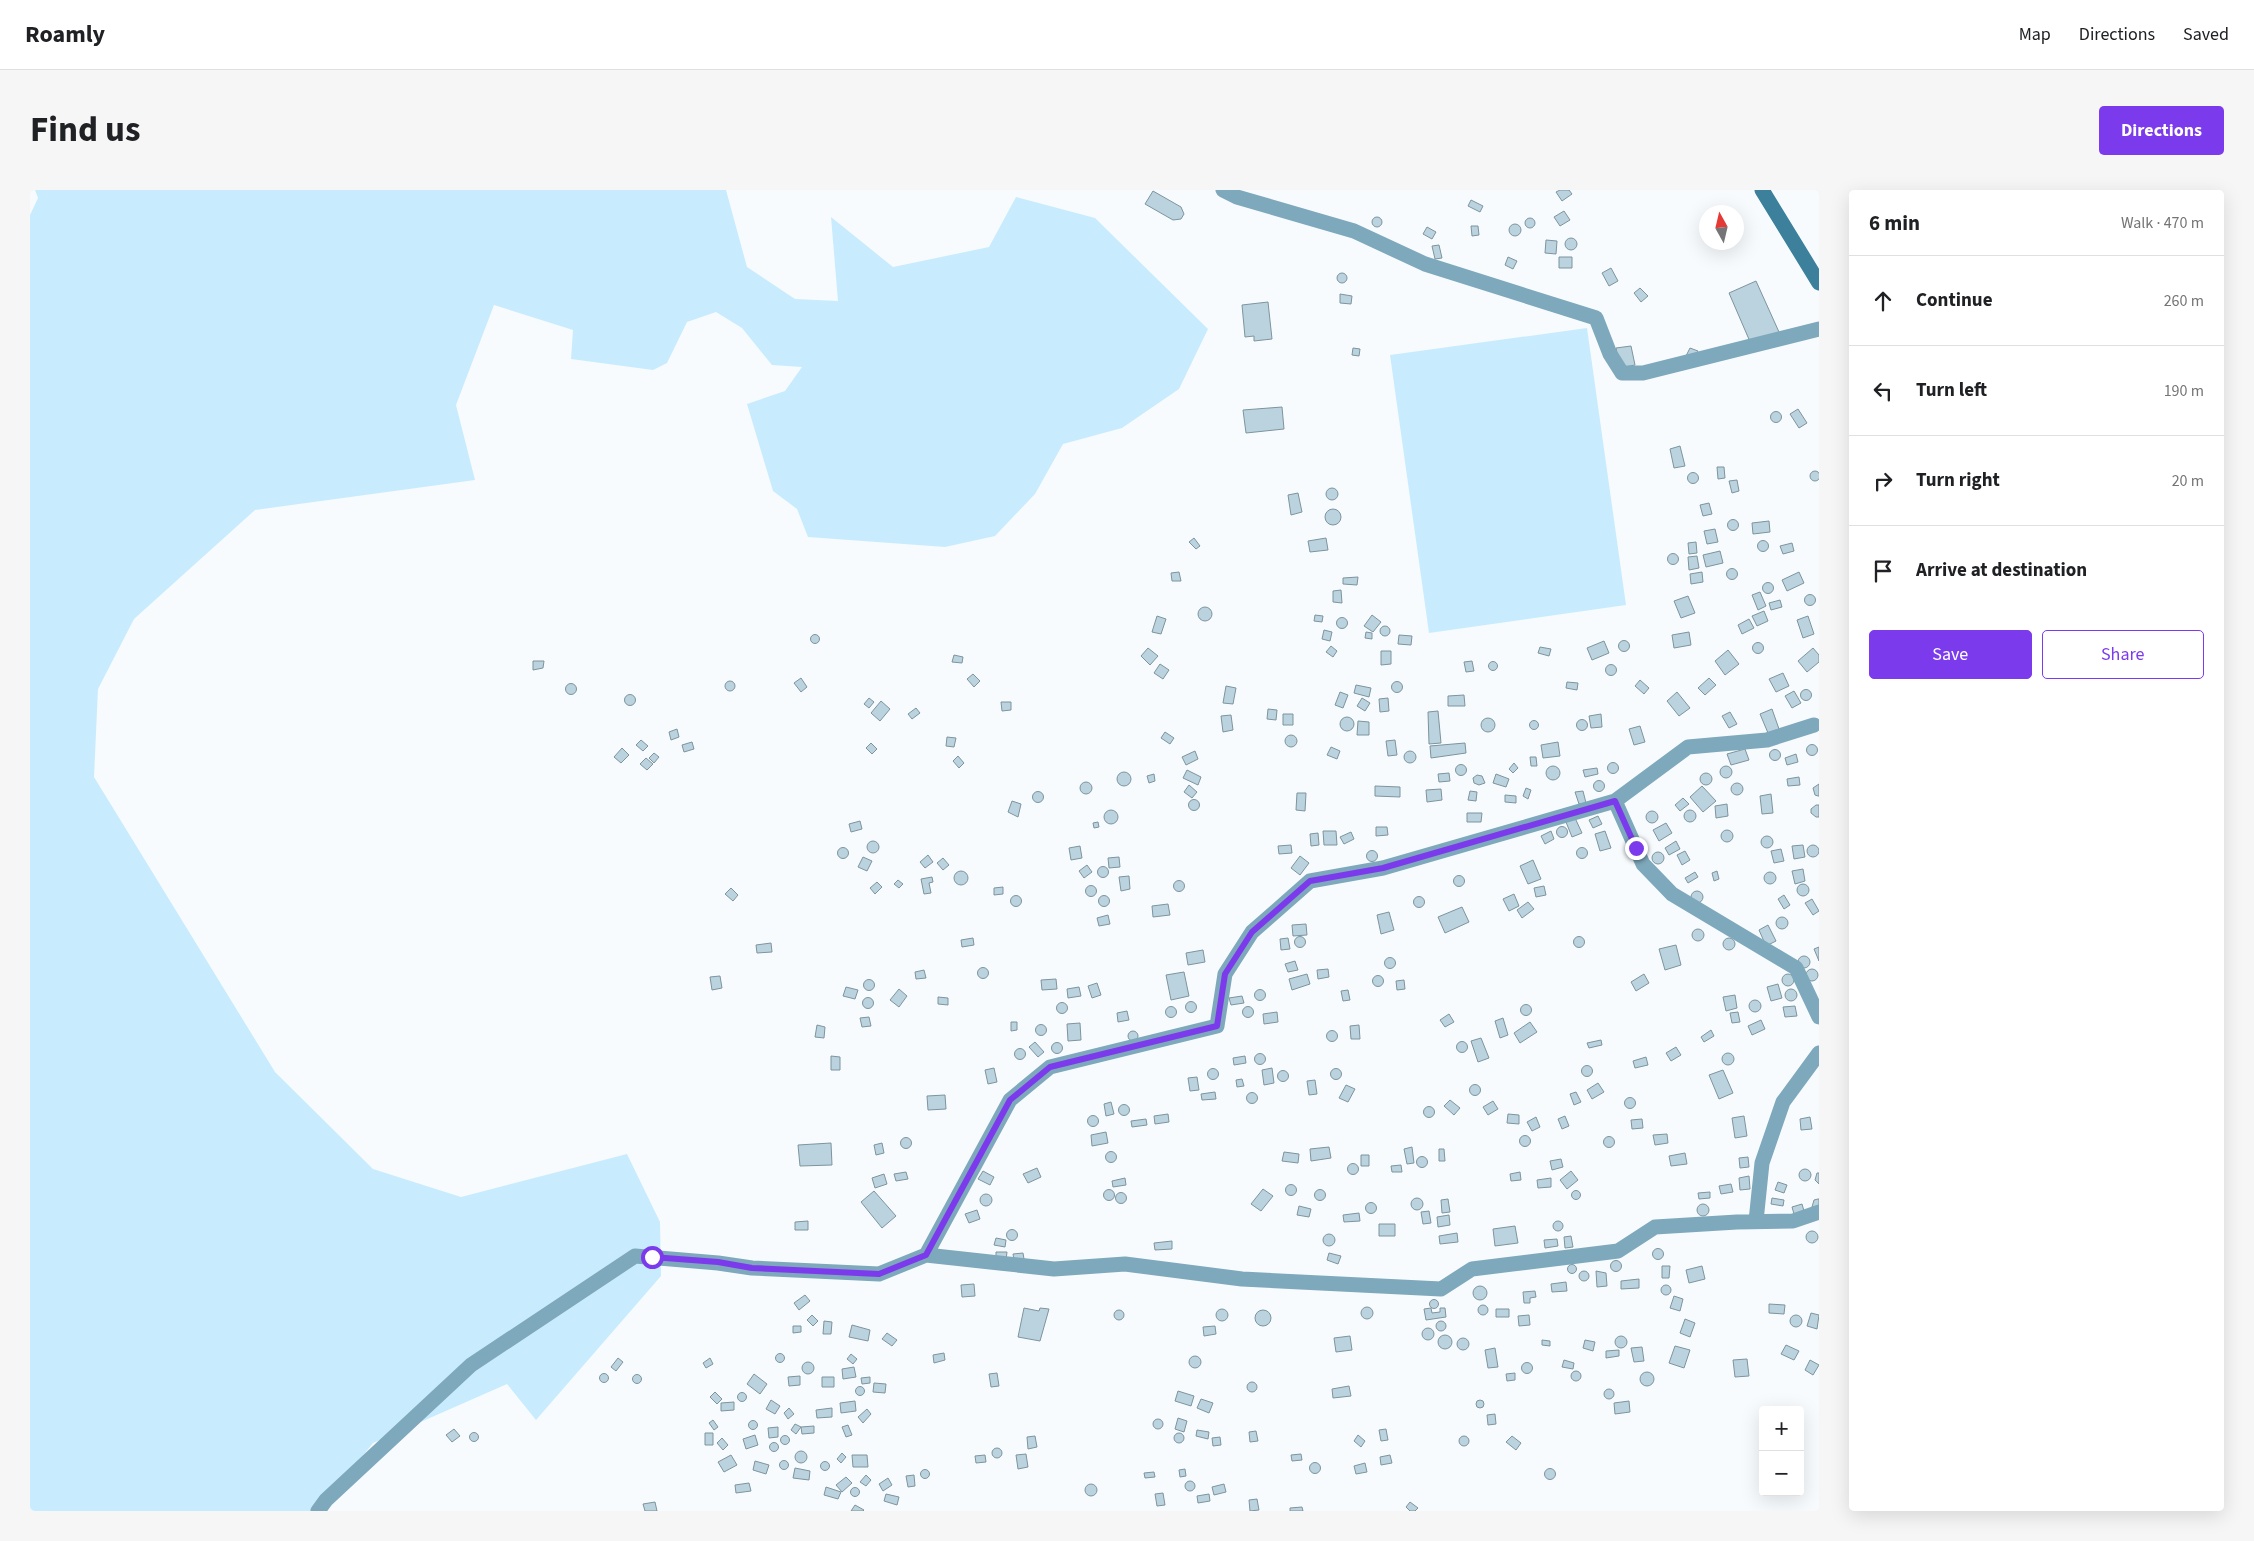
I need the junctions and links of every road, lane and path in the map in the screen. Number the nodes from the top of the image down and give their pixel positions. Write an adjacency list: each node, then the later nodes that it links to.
1 (1223, 190): 4 (street)
2 (1762, 190): 3 (street)
3 (1819, 283)
4 (1819, 329)
5 (1817, 727): 6 (street)
6 (1615, 801): 7 (street); 11 (street)
7 (1819, 1017)
8 (1819, 1053): 10 (street)
9 (1819, 1212): 10 (street)
10 (1756, 1221): 11 (street)
11 (926, 1255): 12 (street)
12 (318, 1511)

